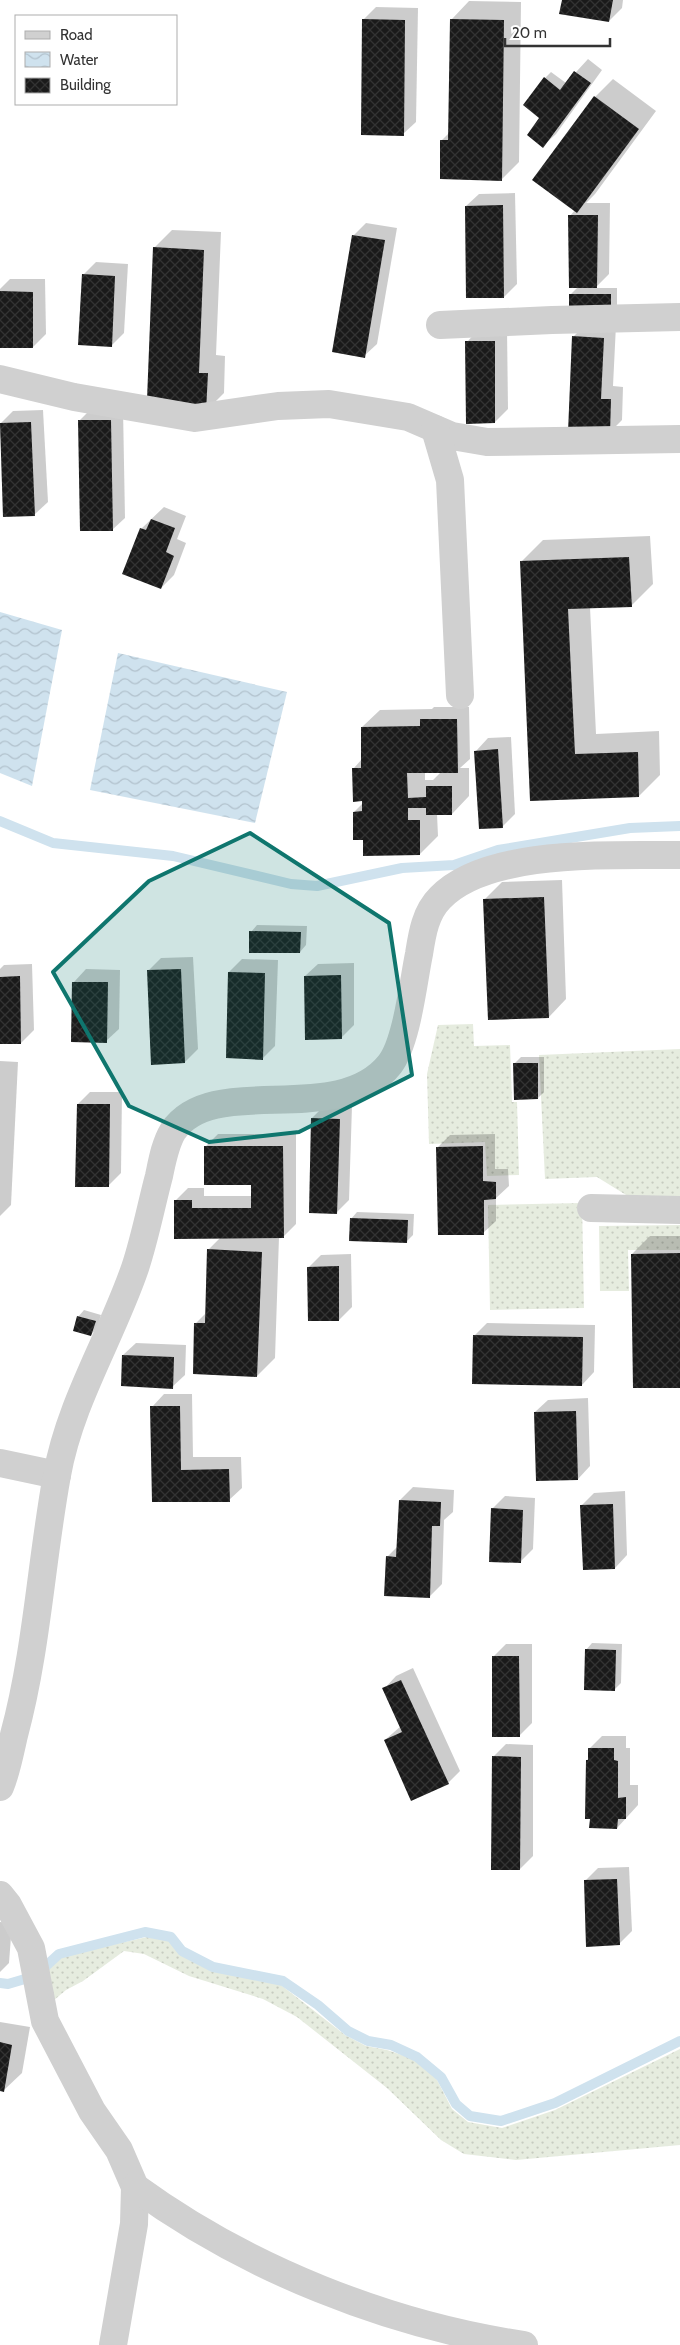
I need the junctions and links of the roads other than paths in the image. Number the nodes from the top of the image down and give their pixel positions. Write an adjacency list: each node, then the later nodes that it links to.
1 (680, 317): 2 (street)
2 (440, 325)
3 (0, 379): 4 (street)
4 (435, 429): 5 (street); 6 (street)
5 (680, 438)
6 (460, 695)
7 (680, 855): 11 (street)
8 (591, 1208): 9 (street)
9 (680, 1210)
10 (0, 1463): 11 (street)
11 (57, 1475): 12 (street)
12 (0, 1787)
13 (0, 1895): 14 (street)
14 (136, 2187): 15 (street); 16 (street)
15 (113, 2345)
16 (524, 2345)

